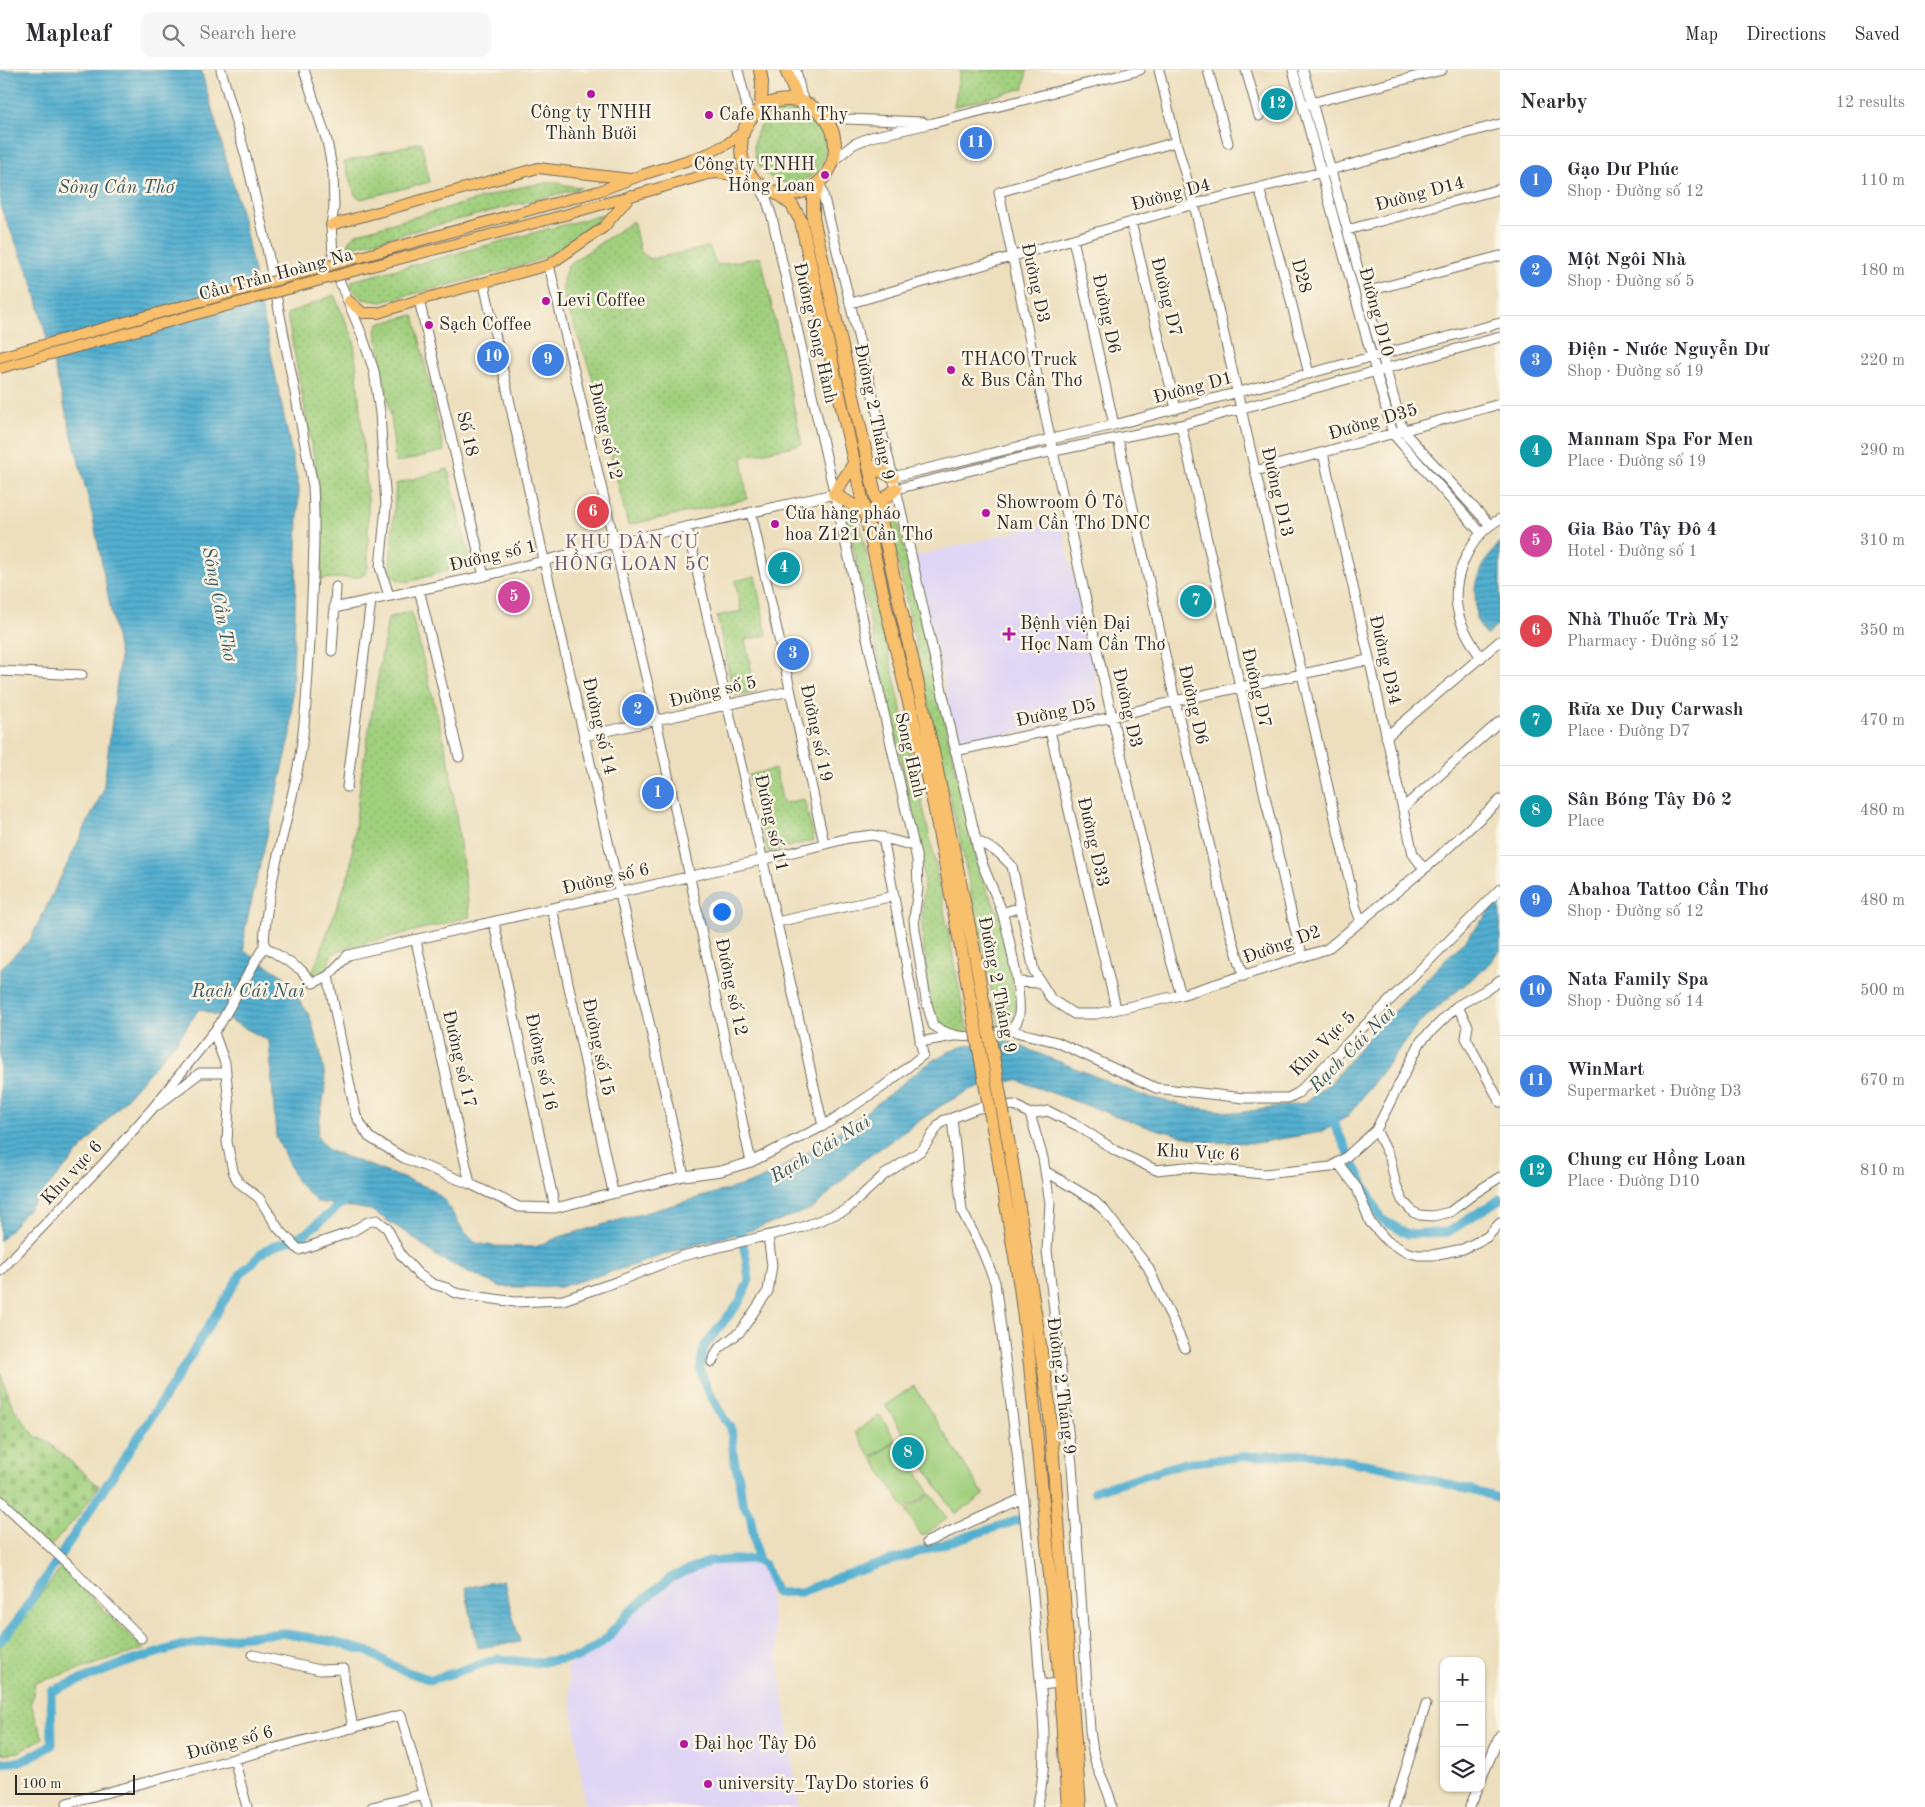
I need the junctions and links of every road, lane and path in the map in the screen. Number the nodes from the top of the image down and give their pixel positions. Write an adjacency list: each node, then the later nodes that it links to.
1 (221, 70): 126 (street)
2 (304, 70): 36 (street)
3 (738, 70): 19 (street)
4 (760, 70): 16 (highway)
5 (786, 70): 14 (highway)
6 (796, 70): 14 (street)
7 (1140, 70): 20 (street)
8 (1159, 70): 23 (street, Đường D13)
9 (1208, 70): 24 (street)
10 (1246, 70): 18 (street)
11 (1293, 70): 15 (street, Đường D10)
12 (1303, 70): 15 (street, Đường D10)
13 (1442, 70): 15 (street)
14 (802, 101): 16 (highway); 17 (highway)
15 (1307, 104): 26 (street, Đường D10)
16 (761, 108): 19 (highway)
17 (824, 116): 20 (street); 25 (highway)
18 (1259, 116)
19 (750, 119): 22 (highway)
20 (933, 123): 25 (street)
21 (1500, 124): 26 (street, Đường D4)
22 (743, 132): 27 (main road, Cầu Trần Hoàng Na); 28 (highway)
23 (1176, 142): 34 (street, Đường D13); 39 (street, Đường D3)
24 (1228, 143)
25 (833, 161): 29 (highway)
26 (1326, 171): 30 (street, Đường D4); 37 (street, Đường D10); 51 (street, Đường D10)
27 (630, 179): 36 (main road); 50 (main road, Cầu Trần Hoàng Na, bridge)
28 (754, 179): 32 (highway); 33 (main road, Cầu Trần Hoàng Na); 71 (street, Đường Song Hành)
29 (820, 182): 32 (highway); 46 (street); 68 (highway, Đường 2 Tháng 9)
30 (1260, 188): 34 (street, Đường D4); 55 (street, D28)
31 (1500, 189): 37 (street, Đường D14)
32 (778, 193): 68 (highway, Đường 2 Tháng 9)
33 (631, 195): 41 (main road); 52 (main road, Cầu Trần Hoàng Na, bridge)
34 (1194, 204): 35 (street, Đường D4); 56 (street, Đường D13)
35 (1131, 222): 38 (street, Đường D4); 59 (street, Đường D7)
36 (330, 225): 45 (street)
37 (1348, 230): 43 (street, Đường D10)
38 (1073, 239): 39 (street, Đường D4); 60 (street, Đường D6)
39 (1013, 256): 46 (street, Đường D4); 64 (street, Đường D3)
40 (1500, 256): 43 (street)
41 (549, 265): 42 (main road); 79 (street, Đường số 12)
42 (484, 283): 44 (main road); 80 (street, Đường số 14)
43 (1365, 292): 49 (street, Đường D10)
44 (419, 300): 45 (main road); 81 (street, Số 18)
45 (349, 301): 84 (street)
46 (851, 303): 70 (street)
47 (1500, 323): 49 (street, Đường D1)
48 (1500, 337): 53 (street, Đường D1)
49 (1381, 355): 51 (street, Đường D1); 53 (street, Đường D10)
50 (0, 357)
51 (1372, 358): 54 (street, Đường D10); 55 (street, Đường D1)
52 (0, 368)
53 (1385, 369): 54 (street, Đường D1); 62 (street, Đường D10)
54 (1375, 371): 58 (street, Đường D1); 63 (street, Đường D10)
55 (1309, 374): 56 (street, Đường D1)
56 (1238, 393): 58 (street, Đường D13); 59 (street, Đường D1)
57 (1500, 404): 62 (street, Đường D35)
58 (1241, 408): 61 (street, Đường D1); 69 (street, Đường D13)
59 (1176, 409): 60 (street, Đường D1)
60 (1114, 425): 64 (street, Đường D1)
61 (1181, 425): 65 (street, Đường D1); 94 (street, Đường D7)
62 (1403, 431): 63 (street, Đường D35); 76 (street, Đường D10)
63 (1393, 434): 67 (street, Đường D35); 78 (street, Đường D10)
64 (1051, 438): 66 (street, Đường D3); 70 (street, Đường D1)
65 (1118, 439): 66 (street, Đường D1); 96 (street, Đường D6)
66 (1053, 452): 70 (street, Đường D1); 98 (street, Đường D3)
67 (1323, 453): 69 (street, Đường D35); 90 (street, Đường D34)
68 (861, 463): 70 (highway); 71 (highway); 72 (highway, Đường 2 Tháng 9); 74 (highway, Đường 2 Tháng 9)
69 (1255, 471): 92 (street, Đường D13)
70 (895, 483): 72 (highway); 104 (street)
71 (834, 494): 73 (street, Đường số 1); 74 (highway); 112 (street, Song Hành)
72 (877, 505): 127 (highway, Đường 2 Tháng 9)
73 (751, 512): 77 (street, Đường số 1); 95 (street, Đường số 19)
74 (866, 513): 127 (highway, Đường 2 Tháng 9)
75 (1500, 519): 76 (street)
76 (1490, 525): 78 (street)
77 (687, 527): 79 (street, Đường số 1); 97 (street, Đường số 11)
78 (1481, 533): 89 (street)
79 (614, 543): 80 (street, Đường số 1); 100 (street, Đường số 12)
80 (544, 560): 81 (street, Đường số 1); 102 (street, Đường số 14)
81 (484, 576): 83 (street, Đường số 1)
82 (336, 587): 86 (street)
83 (419, 589): 84 (street, Đường số 1); 105 (street)
84 (389, 596): 85 (street, Đường số 1)
85 (371, 600): 86 (street, Đường số 1); 106 (street)
86 (334, 608): 88 (street)
87 (1500, 641): 89 (street)
88 (332, 651)
89 (1481, 658): 103 (street)
90 (1368, 660): 92 (street, Đường D5); 103 (street, Đường D34)
91 (0, 671): 93 (street)
92 (1302, 674): 94 (street, Đường D5); 123 (street, Đường D13)
93 (82, 675)
94 (1239, 688): 96 (street, Đường D5); 128 (street, Đường D7)
95 (790, 691): 97 (street, Đường số 5); 111 (street, Đường số 19)
96 (1175, 701): 98 (street, Đường D5); 130 (street, Đường D6)
97 (727, 706): 100 (street, Đường số 5); 113 (street, Đường số 11)
98 (1112, 717): 101 (street, Đường D5); 134 (street, Đường D3)
99 (1500, 720): 108 (street)
100 (657, 722): 102 (street, Đường số 5); 115 (street, Đường số 12)
101 (1050, 730): 104 (street, Đường D5); 136 (street, Đường D33)
102 (584, 736): 117 (street, Đường số 14)
103 (1386, 737): 108 (street, Đường D34)
104 (955, 751): 110 (street)
105 (459, 757)
106 (346, 787)
107 (1500, 800): 114 (street, Đường D2)
108 (1403, 808): 114 (street, Đường D34)
109 (883, 837): 111 (street, Đường số 6); 112 (street, Đường số 6); 118 (street)
110 (976, 840): 119 (street, Đường D2); 121 (street)
111 (824, 843): 113 (street, Đường số 6)
112 (914, 846): 139 (street, Song Hành)
113 (762, 860): 115 (street, Đường số 6); 122 (street, Đường số 11)
114 (1427, 867): 123 (street, Đường D2)
115 (691, 877): 117 (street, Đường số 6); 149 (street, Đường số 12)
116 (1500, 889): 137 (street, Khu Vực 5)
117 (619, 892): 120 (street, Đường số 6); 151 (street, Đường số 14)
118 (894, 896): 122 (street); 140 (street)
119 (1021, 907): 121 (street); 133 (street, Đường D2)
120 (552, 908): 124 (street, Đường số 6); 154 (street, Đường số 15)
121 (1002, 913): 132 (street)
122 (777, 922): 146 (street, Đường số 11)
123 (1361, 922): 128 (street, Đường D2)
124 (494, 923): 125 (street, Đường số 6); 155 (street, Đường số 16)
125 (416, 940): 129 (street, Đường số 6); 153 (street, Đường số 17)
126 (264, 946): 129 (street, Đường số 6); 138 (street, Khu vực 6)
127 (969, 957): 165 (highway, Đường 2 Tháng 9, bridge); 168 (highway, Đường 2 Tháng 9, bridge)
128 (1303, 957): 130 (street, Đường D2)
129 (328, 976): 153 (street)
130 (1244, 976): 134 (street, Đường D2)
131 (1500, 980): 135 (street)
132 (1017, 982): 133 (street); 137 (street)
133 (1041, 983): 136 (street, Đường D2)
134 (1181, 995): 136 (street, Đường D2)
135 (1457, 1006): 142 (street); 147 (street)
136 (1116, 1008)
137 (1008, 1030): 139 (street)
138 (214, 1033): 141 (street); 143 (street, Khu vực 6)
139 (953, 1036): 140 (street)
140 (920, 1042): 146 (street)
141 (226, 1072): 143 (street); 157 (street, Khu Vực 6)
142 (1500, 1102)
143 (153, 1108): 158 (street, Khu vực 6)
144 (1030, 1114): 145 (street, Khu Vực 6); 148 (street, Khu Vực 6); 150 (street)
145 (952, 1118): 157 (street, Khu Vực 6); 161 (street)
146 (823, 1126): 149 (street)
147 (1373, 1133): 148 (street); 152 (street)
148 (1342, 1161): 156 (street)
149 (751, 1162): 151 (street)
150 (1045, 1170): 159 (street); 164 (street)
151 (684, 1176): 154 (street)
152 (1500, 1177)
153 (470, 1184): 155 (street)
154 (613, 1192): 155 (street)
155 (555, 1208)
156 (1500, 1223)
157 (764, 1237): 160 (street)
158 (0, 1270)
159 (1185, 1348)
160 (712, 1362)
161 (1023, 1498): 163 (street); 169 (street)
162 (0, 1500): 166 (street)
163 (927, 1542)
164 (1081, 1604): 165 (street); 184 (street)
165 (1065, 1605): 183 (highway, Đường 2 Tháng 9)
166 (141, 1638)
167 (253, 1656): 171 (street)
168 (1060, 1683): 169 (street); 182 (highway, Đường 2 Tháng 9)
169 (1040, 1685): 181 (street)
170 (1426, 1704): 185 (street)
171 (353, 1728): 173 (street, Đường số 6); 176 (street, Đường số 6)
172 (1500, 1735): 174 (street)
173 (234, 1759): 177 (street, Đường số 6); 178 (street)
174 (1485, 1770)
175 (1476, 1792): 186 (street)
176 (423, 1794): 179 (street); 180 (street)
177 (68, 1805)
178 (247, 1807)
179 (372, 1807)
180 (427, 1807)
181 (1037, 1807)
182 (1068, 1807)
183 (1080, 1807)
184 (1112, 1807)
185 (1394, 1807)
186 (1470, 1807)

